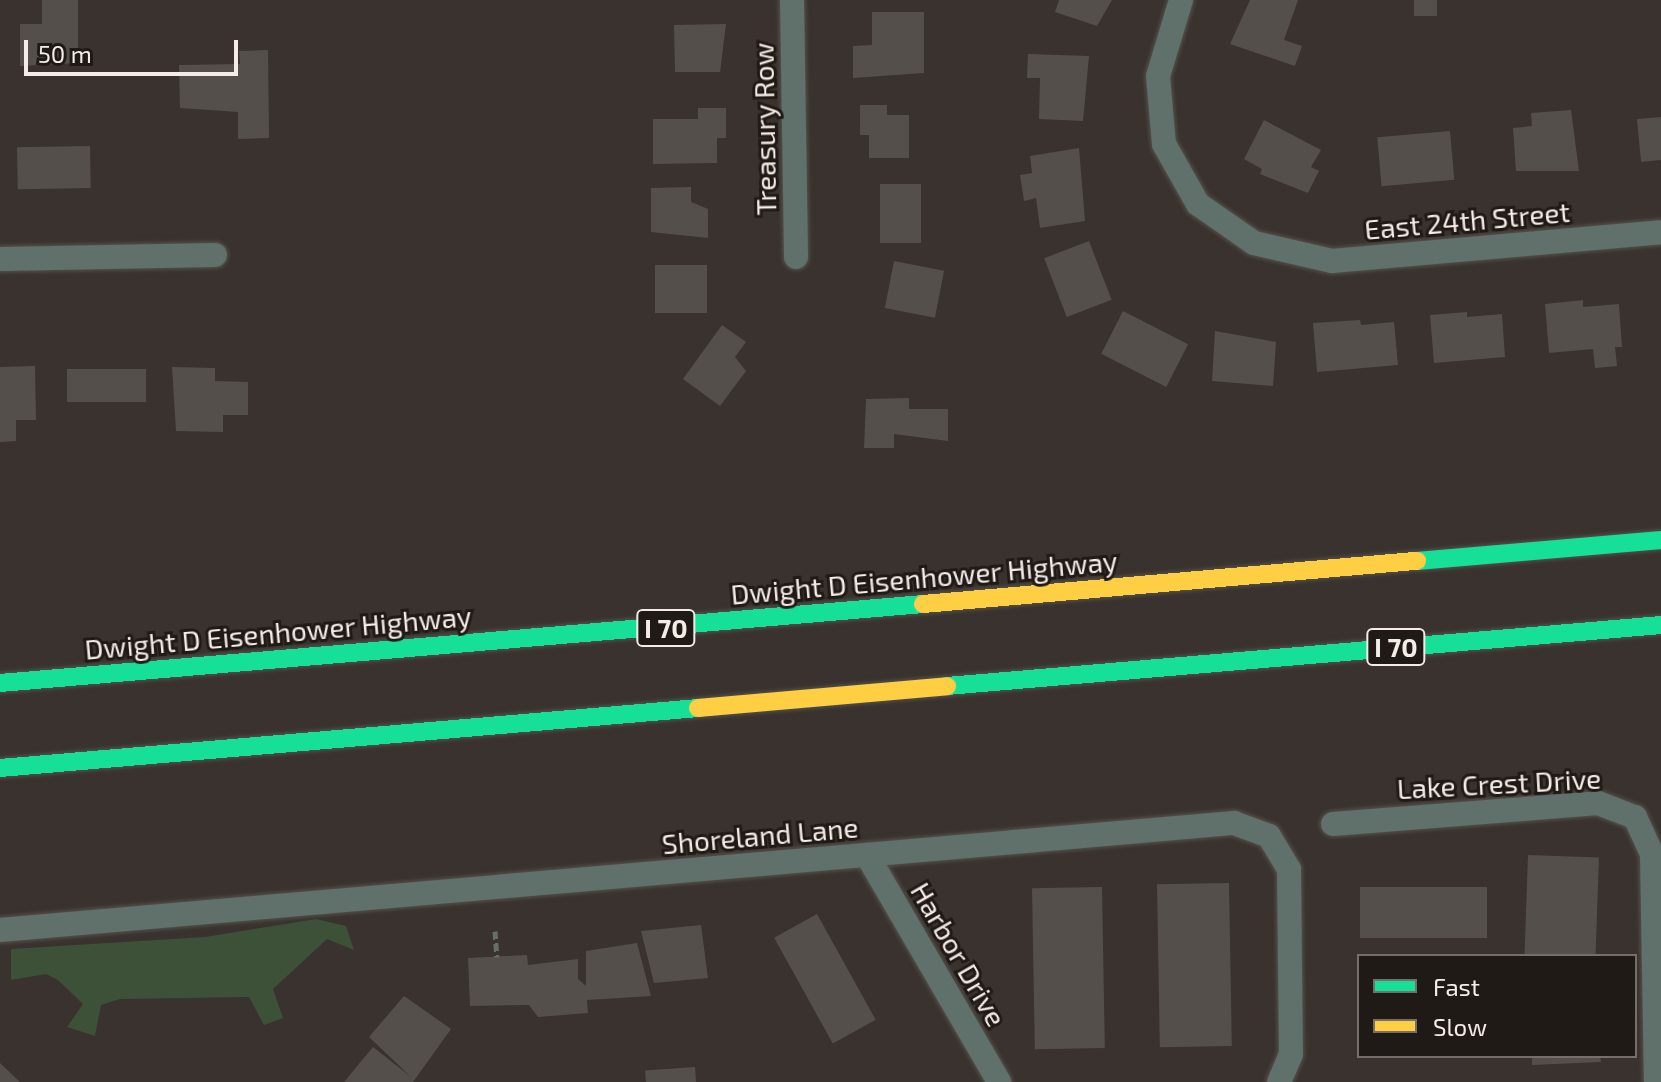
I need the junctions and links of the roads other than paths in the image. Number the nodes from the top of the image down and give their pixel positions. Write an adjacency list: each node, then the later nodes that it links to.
1 (792, 0): 5 (street, Treasury Row)
2 (1181, 0): 3 (street, East 24th Street)
3 (1661, 232)
4 (215, 255): 6 (street)
5 (796, 257)
6 (0, 259)
7 (1661, 540): 9 (highway, Dwight D Eisenhower Highway / I 70)
8 (1661, 625): 10 (highway, I 70)
9 (0, 683)
10 (0, 768)
11 (1333, 824): 16 (street, Lake Crest Drive)
12 (867, 855): 13 (street, Shoreland Lane); 14 (street, Harbor Drive); 15 (street, Shoreland Lane)
13 (0, 930)
14 (999, 1082)
15 (1279, 1082)
16 (1656, 1082)

